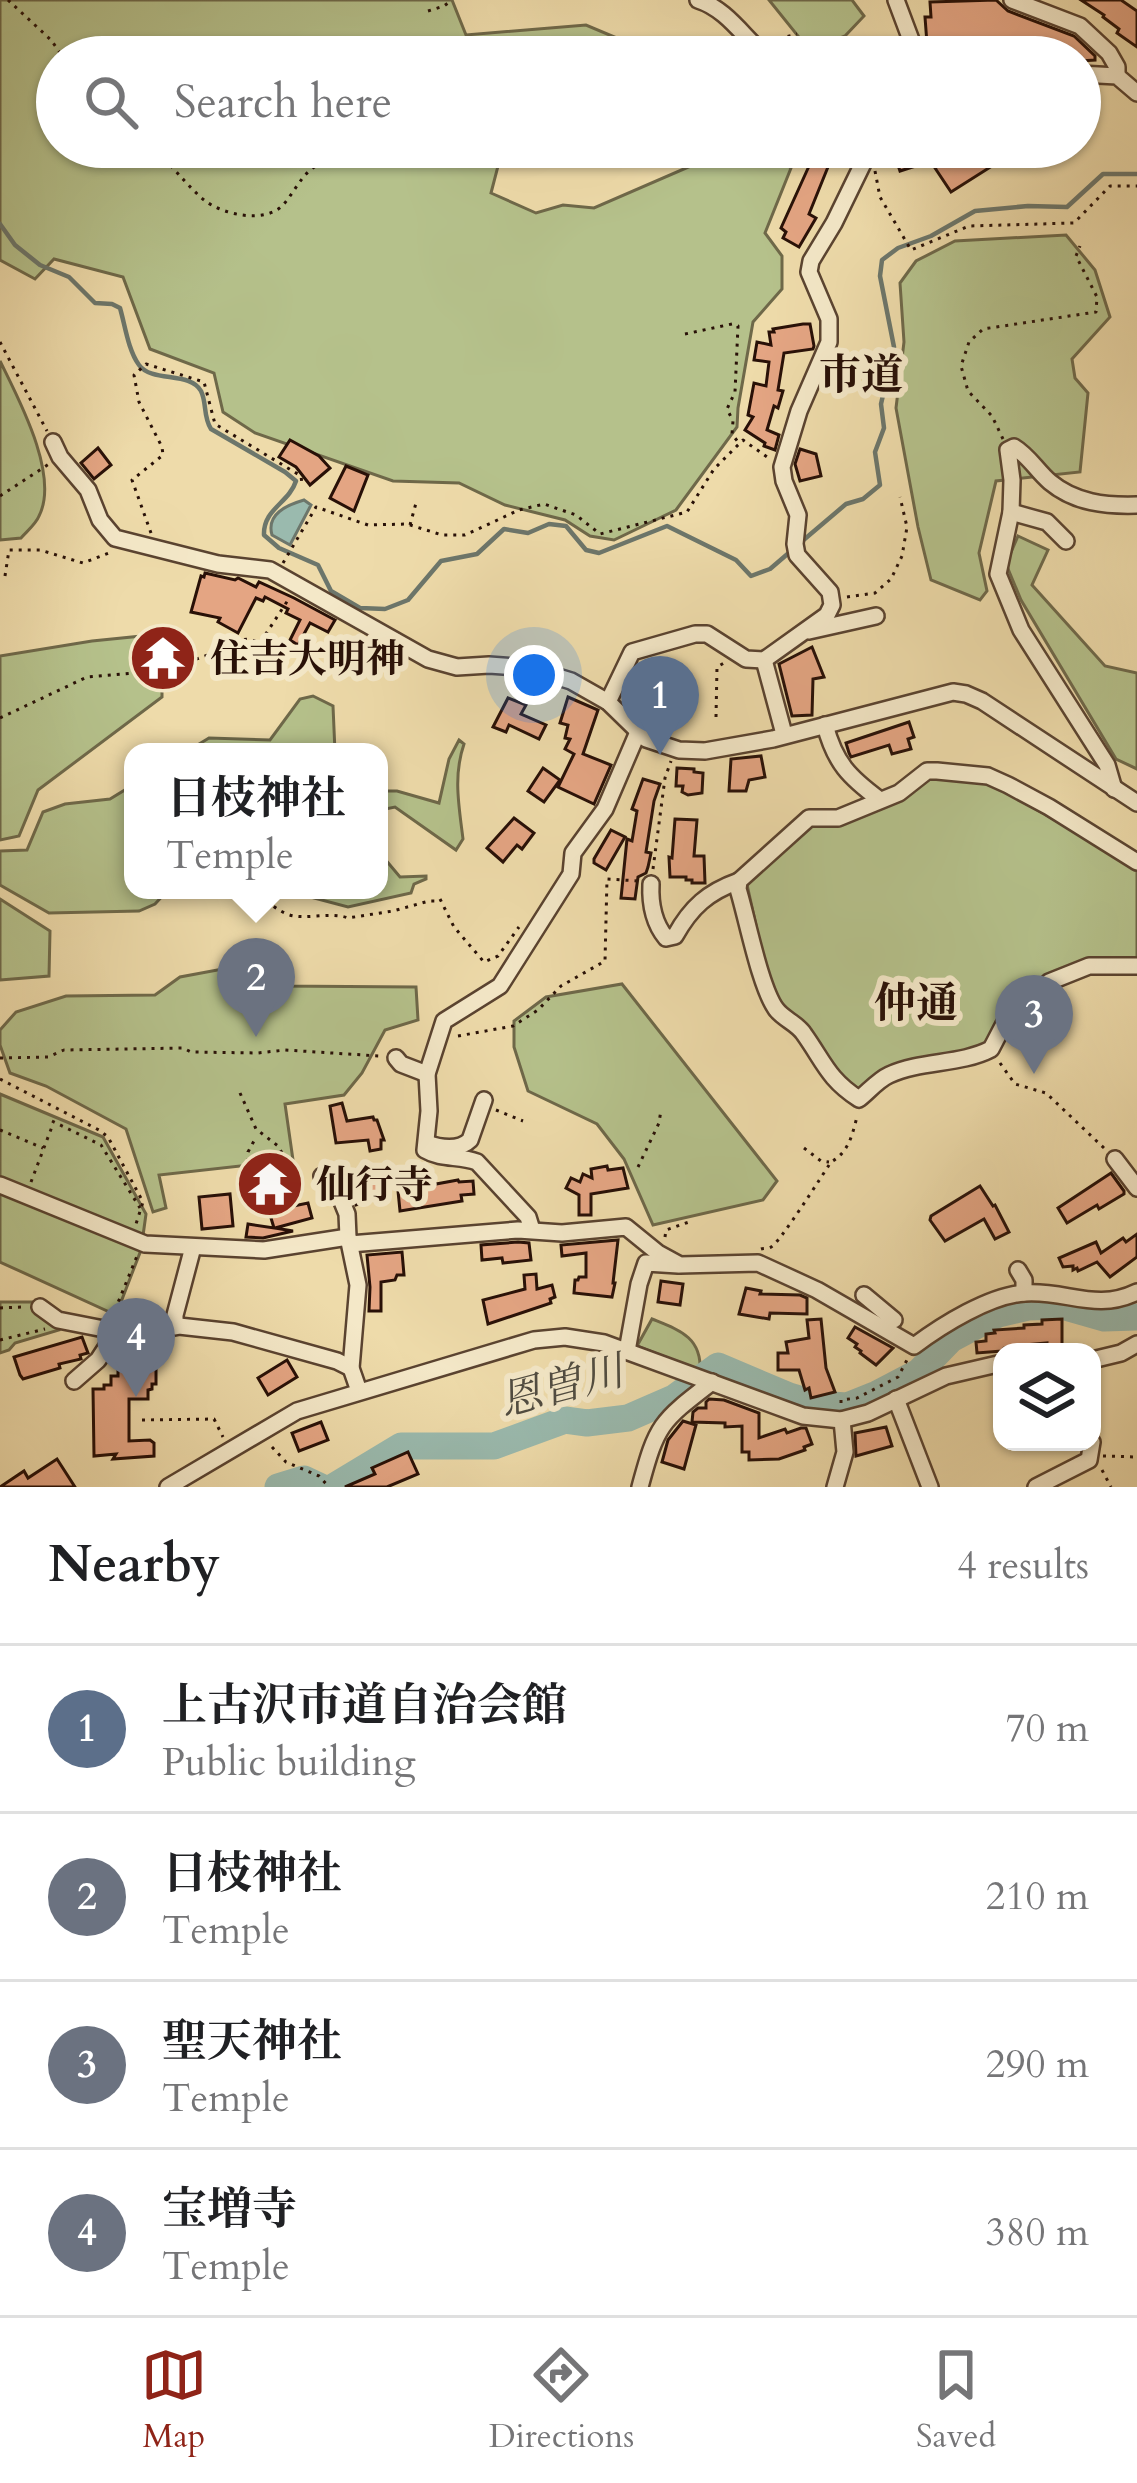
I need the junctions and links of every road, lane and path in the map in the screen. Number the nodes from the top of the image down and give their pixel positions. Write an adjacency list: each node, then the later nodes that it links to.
1 (8, 0): 8 (path)
2 (452, 0): 6 (path)
3 (698, 0): 9 (street)
4 (899, 1): 11 (street)
5 (1021, 1): 12 (street)
6 (428, 10)
7 (797, 34): 10 (path)
8 (46, 36)
9 (746, 36)
10 (787, 36)
11 (910, 36)
12 (1092, 36)
13 (1101, 46): 14 (street)
14 (1130, 82)
15 (175, 168): 16 (path)
16 (313, 168)
17 (861, 168): 28 (street)
18 (875, 168): 19 (path)
19 (1137, 186)
20 (1080, 246): 27 (path)
21 (685, 334): 25 (path)
22 (0, 343): 26 (path)
23 (141, 354): 24 (path)
24 (145, 365): 30 (path); 40 (path)
25 (739, 443): 28 (path); 31 (path)
26 (56, 449): 32 (path); 38 (street)
27 (1008, 450): 35 (street); 36 (street)
28 (782, 467): 46 (street)
29 (695, 478): 31 (path)
30 (302, 484)
31 (704, 484): 37 (path)
32 (0, 496)
33 (900, 497): 46 (path)
34 (416, 503): 37 (path)
35 (1137, 505)
36 (1011, 512): 39 (street); 59 (street)
37 (410, 525): 43 (path)
38 (120, 540): 40 (street); 41 (path)
39 (1066, 542)
40 (155, 547): 45 (street)
41 (9, 550): 42 (path); 44 (path)
42 (0, 551)
43 (287, 556)
44 (5, 576)
45 (298, 583): 48 (street); 54 (path)
46 (832, 598): 49 (street)
47 (877, 616): 49 (street)
48 (375, 630): 50 (street); 52 (street)
49 (802, 633): 51 (street)
50 (358, 637)
51 (755, 660): 52 (street); 53 (path); 57 (street)
52 (608, 702): 56 (street)
53 (716, 717)
54 (0, 718)
55 (825, 725): 57 (street); 59 (street); 60 (street)
56 (638, 732): 58 (street); 72 (street)
57 (784, 734): 58 (street)
58 (680, 750): 64 (path)
59 (1114, 789): 61 (street)
60 (880, 800): 62 (street); 63 (street)
61 (1137, 803)
62 (1137, 862)
63 (739, 881): 64 (street); 80 (street)
64 (651, 884): 71 (path)
65 (424, 892): 67 (path)
66 (264, 899): 67 (path)
67 (428, 901): 68 (path)
68 (523, 921)
69 (1137, 966): 73 (street)
70 (568, 976): 71 (path)
71 (580, 976): 72 (path)
72 (436, 1039): 76 (street)
73 (991, 1049): 80 (street); 88 (path)
74 (0, 1058): 75 (path)
75 (396, 1058): 76 (street)
76 (427, 1074): 85 (street)
77 (0, 1079): 98 (path)
78 (239, 1093): 91 (path)
79 (483, 1102): 82 (path); 85 (street)
80 (859, 1104): 89 (path)
81 (661, 1110): 90 (path)
82 (523, 1121)
83 (0, 1130): 86 (path)
84 (255, 1139): 93 (path)
85 (422, 1144): 100 (street)
86 (44, 1148): 96 (path); 98 (path)
87 (804, 1148): 89 (path)
88 (1115, 1159): 95 (street)
89 (831, 1162): 106 (path)
90 (638, 1167)
91 (300, 1168)
92 (322, 1176): 104 (street)
93 (249, 1179)
94 (0, 1185): 96 (street)
95 (1137, 1188)
96 (26, 1195): 103 (street)
97 (632, 1209): 101 (street)
98 (141, 1210): 103 (path)
99 (689, 1222): 102 (path)
100 (532, 1230): 101 (street); 104 (street)
101 (634, 1231): 107 (street)
102 (664, 1233)
103 (137, 1240): 105 (street); 114 (path)
104 (349, 1240): 105 (street); 125 (street)
105 (194, 1247): 117 (street)
106 (752, 1250)
107 (680, 1265): 121 (street); 122 (street)
108 (1018, 1270): 110 (street)
109 (1137, 1292): 110 (street)
110 (1024, 1293): 121 (street)
111 (864, 1295): 115 (street)
112 (40, 1307): 113 (path); 116 (street)
113 (0, 1308)
114 (115, 1310)
115 (894, 1320)
116 (70, 1323): 118 (street); 119 (path)
117 (176, 1328): 118 (street); 125 (street)
118 (117, 1331): 127 (street)
119 (0, 1340)
120 (1137, 1344): 123 (street)
121 (914, 1346): 130 (path)
122 (627, 1351): 126 (street); 128 (street)
123 (1101, 1358)
124 (993, 1364): 129 (street)
125 (351, 1368): 128 (street)
126 (704, 1380): 130 (street); 138 (street)
127 (74, 1381)
128 (359, 1391): 132 (street)
129 (896, 1399): 130 (street); 140 (street)
130 (842, 1411): 139 (street)
131 (142, 1420): 133 (path)
132 (261, 1430): 133 (street); 136 (path)
133 (229, 1450): 137 (street)
134 (1090, 1451): 141 (street)
135 (1137, 1456): 142 (path)
136 (327, 1484)
137 (168, 1487)
138 (640, 1487)
139 (835, 1487)
140 (930, 1487)
141 (1036, 1487)
142 (1111, 1487)

